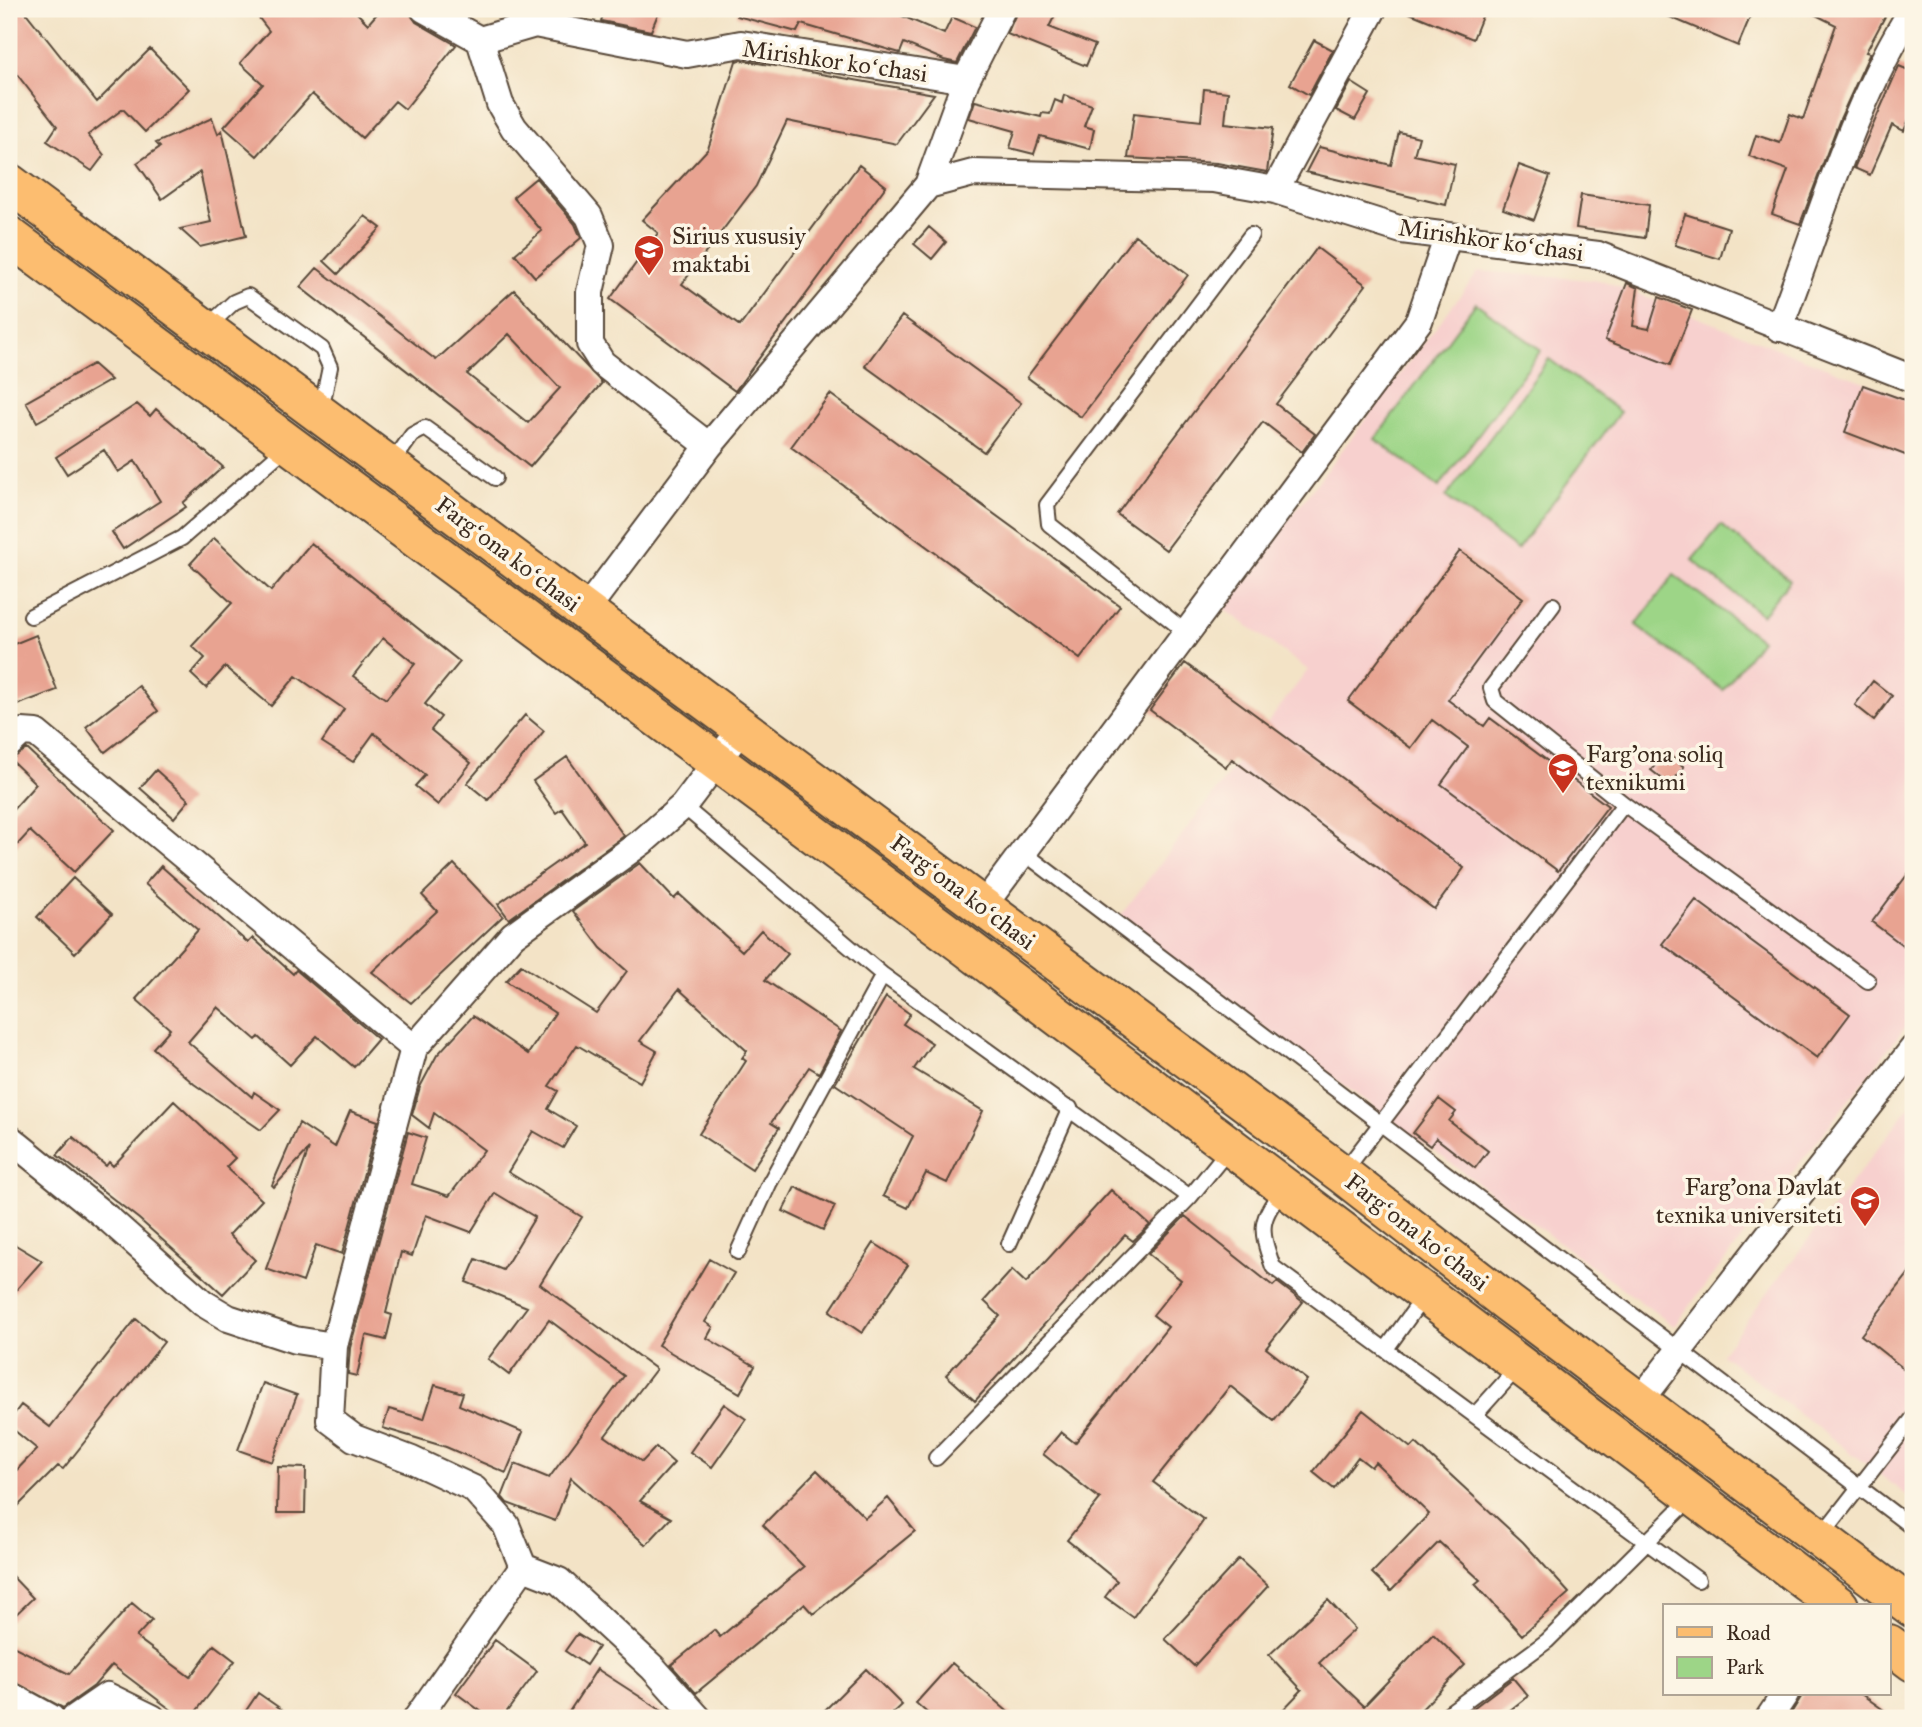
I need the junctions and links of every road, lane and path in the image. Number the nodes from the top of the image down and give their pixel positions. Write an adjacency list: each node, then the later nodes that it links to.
1 (424, 9): 5 (street)
2 (1002, 9): 6 (street)
3 (1373, 9): 9 (street)
4 (1913, 9): 14 (street)
5 (480, 40): 6 (street, Mirishkor koʻchasi); 18 (street)
6 (966, 80): 8 (street)
7 (9, 183): 13 (main road, Fargʻona koʻchasi)
8 (928, 185): 9 (street, Mirishkor koʻchasi); 18 (street)
9 (1275, 190): 11 (street, Mirishkor koʻchasi)
10 (1251, 235): 24 (lane)
11 (1447, 236): 14 (street, Mirishkor koʻchasi); 24 (street)
12 (14, 247): 17 (main road, Fargʻona koʻchasi)
13 (206, 328): 16 (main road, Fargʻona koʻchasi); 16 (lane)
14 (1779, 328): 15 (street, Mirishkor koʻchasi)
15 (1913, 379)
16 (320, 413): 19 (main road, Fargʻona koʻchasi)
17 (290, 444): 23 (lane); 27 (main road, Fargʻona koʻchasi)
18 (709, 446): 22 (street)
19 (390, 466): 20 (lane); 22 (main road, Fargʻona koʻchasi)
20 (495, 478)
21 (1552, 605): 28 (lane)
22 (585, 611): 25 (main road, Fargʻona koʻchasi)
23 (31, 615)
24 (1187, 633): 30 (street)
25 (742, 728): 27 (street); 31 (main road, Fargʻona koʻchasi)
26 (9, 744): 34 (street)
27 (717, 761): 29 (street); 39 (main road, Fargʻona koʻchasi)
28 (1624, 804): 33 (lane); 37 (lane)
29 (683, 806): 32 (lane); 34 (street)
30 (1023, 852): 31 (street); 37 (lane)
31 (983, 906): 40 (main road, Fargʻona koʻchasi)
32 (883, 975): 36 (lane); 44 (lane)
33 (1868, 981)
34 (414, 1048): 48 (street)
35 (1913, 1049): 50 (street)
36 (1070, 1108): 42 (lane); 43 (lane)
37 (1381, 1124): 40 (lane); 50 (lane)
38 (9, 1138): 48 (street)
39 (1230, 1147): 41 (main road, Fargʻona koʻchasi); 42 (lane)
40 (1342, 1174): 46 (main road, Fargʻona koʻchasi)
41 (1284, 1187): 45 (main road, Fargʻona koʻchasi); 49 (lane)
42 (1190, 1197): 55 (lane)
43 (1009, 1244)
44 (738, 1252)
45 (1426, 1294): 47 (main road, Fargʻona koʻchasi); 49 (lane)
46 (1508, 1303): 47 (main road); 52 (main road, Fargʻona koʻchasi)
47 (1483, 1337): 51 (main road, Fargʻona koʻchasi)
48 (334, 1346): 61 (street)
49 (1386, 1349): 53 (lane)
50 (1678, 1351): 52 (street); 56 (lane)
51 (1520, 1365): 53 (lane); 57 (main road, Fargʻona koʻchasi)
52 (1640, 1401): 59 (main road, Fargʻona koʻchasi)
53 (1475, 1415): 60 (lane)
54 (1913, 1418): 56 (lane)
55 (936, 1458)
56 (1858, 1488): 58 (lane); 59 (lane)
57 (1693, 1496): 60 (lane); 63 (main road, Fargʻona koʻchasi)
58 (1913, 1528)
59 (1821, 1537): 64 (main road, Fargʻona koʻchasi)
60 (1648, 1541): 62 (lane); 74 (lane)
61 (523, 1567): 72 (street); 73 (street)
62 (1698, 1580)
63 (1836, 1604)
64 (1913, 1608)
65 (1890, 1645): 66 (main road)
66 (1913, 1662)
67 (9, 1695): 69 (street)
68 (1784, 1696): 75 (street)
69 (51, 1718)
70 (75, 1718): 71 (street)
71 (152, 1718)
72 (417, 1718)
73 (698, 1718)
74 (1442, 1718)
75 (1769, 1718)

